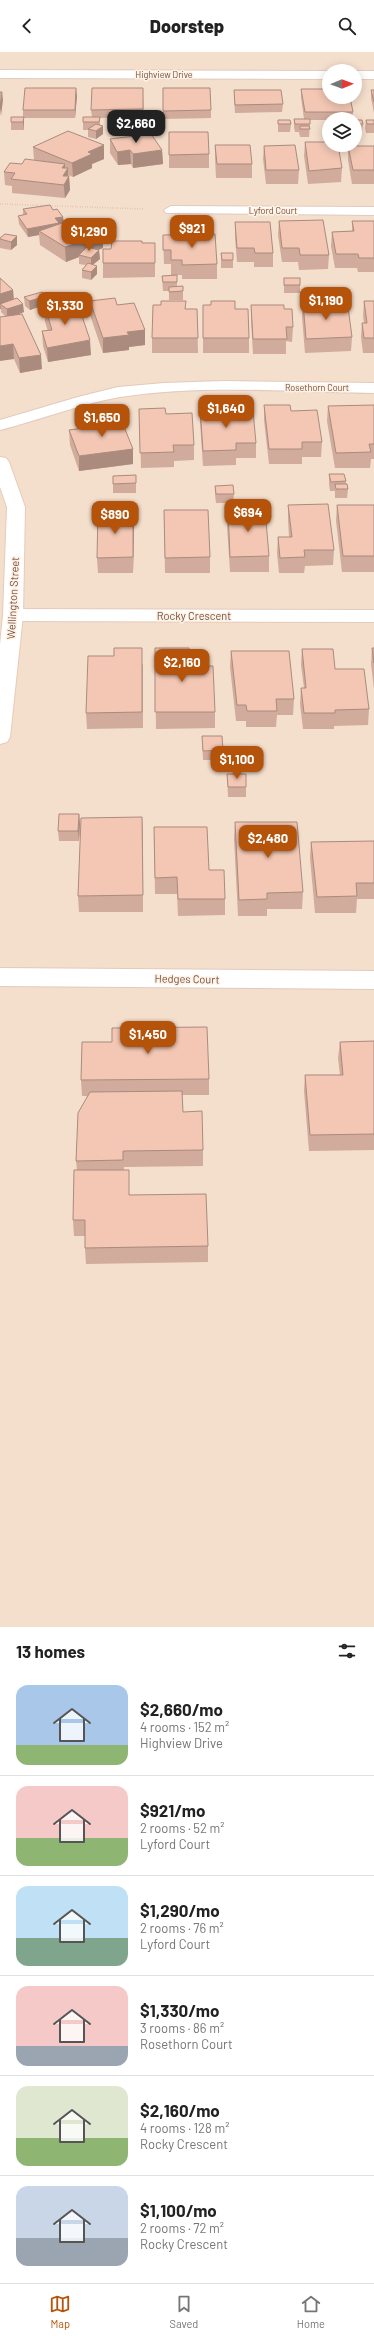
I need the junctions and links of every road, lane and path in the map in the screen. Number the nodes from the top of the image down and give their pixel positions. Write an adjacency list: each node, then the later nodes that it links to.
1 (0, 74): 2 (street, Highview Drive)
2 (322, 75)
3 (362, 75): 4 (street)
4 (374, 75)
5 (0, 204): 6 (path)
6 (171, 210): 7 (street, Lyford Court)
7 (374, 211)
8 (374, 388): 9 (street, Rosethorn Court)
9 (0, 425)
10 (0, 462): 11 (street, Wellington Street)
11 (13, 615): 12 (street, Rocky Crescent); 13 (street, Wellington Street)
12 (374, 616)
13 (0, 737)
14 (0, 977): 15 (street, Hedges Court)
15 (374, 980)

